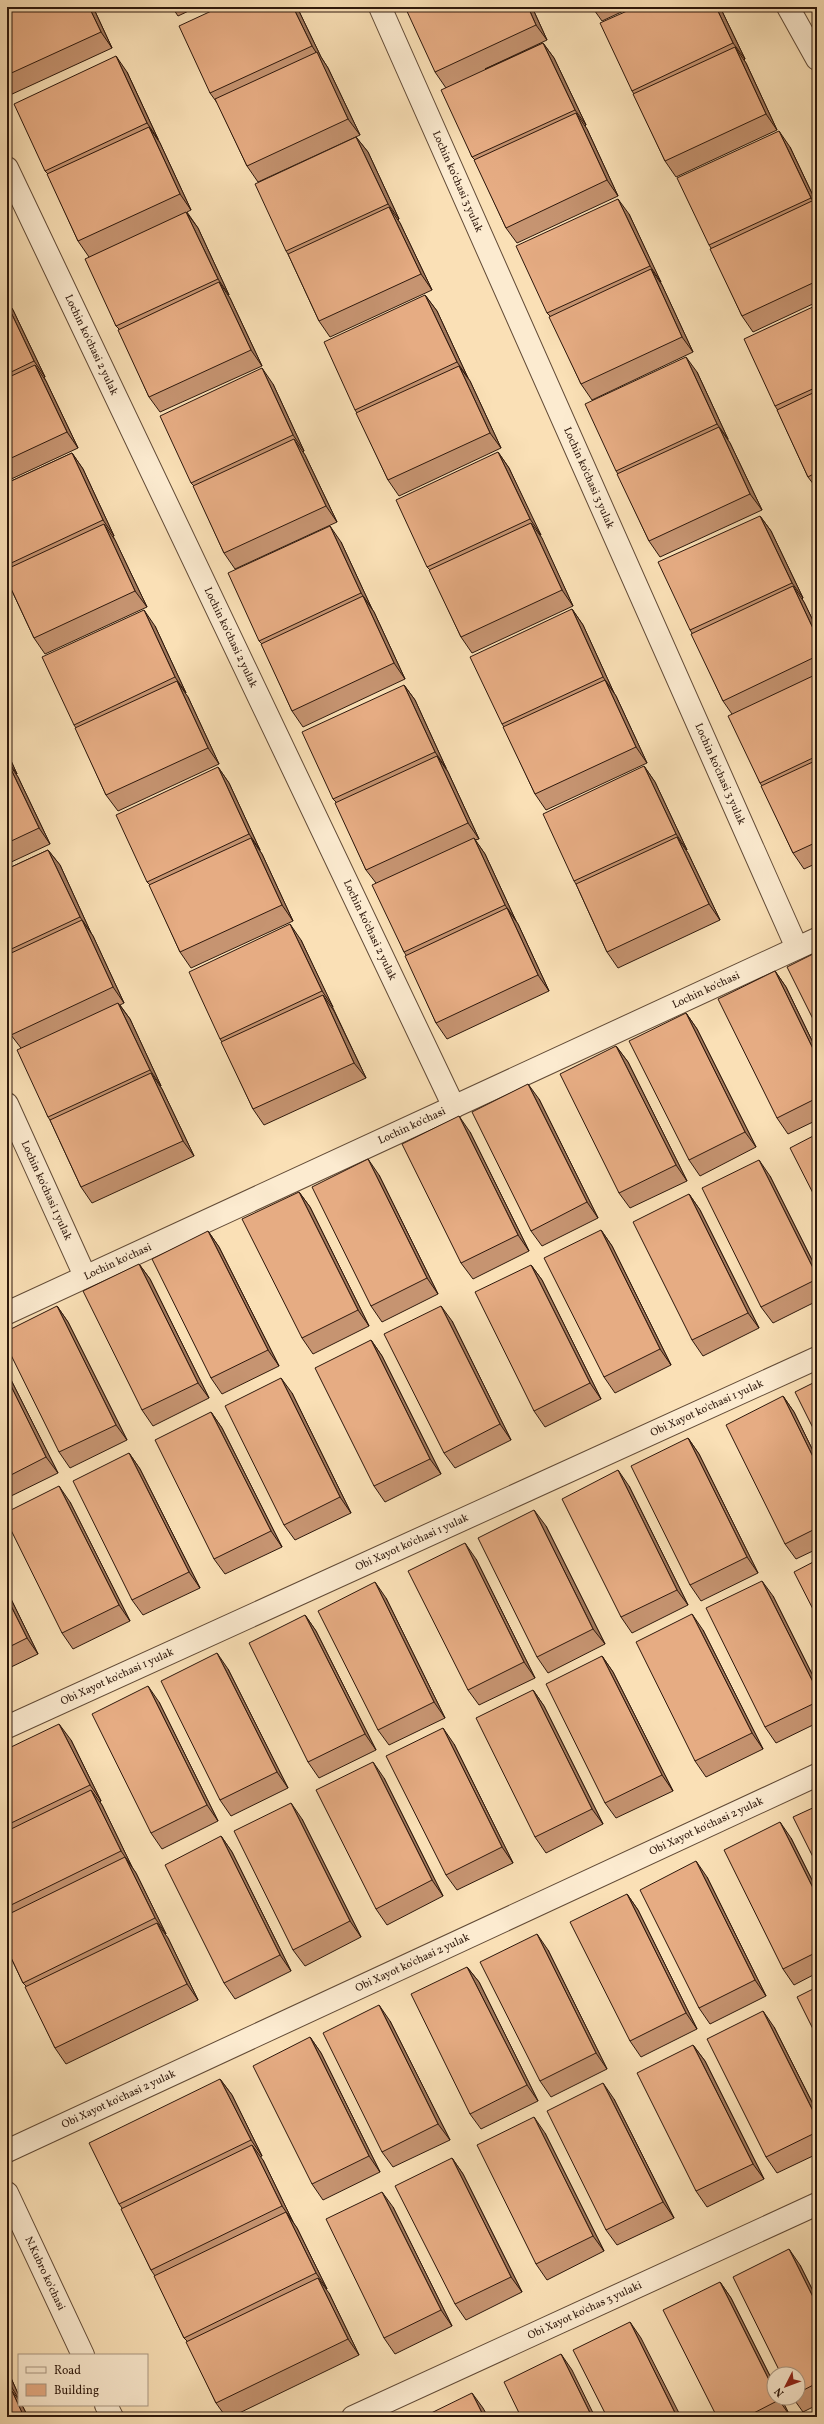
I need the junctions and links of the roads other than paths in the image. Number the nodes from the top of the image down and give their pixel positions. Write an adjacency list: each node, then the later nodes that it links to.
1 (380, 7): 6 (street, Lochin ko'chasi 3 yulak)
2 (788, 7): 3 (street)
3 (817, 59)
4 (7, 168): 8 (street, Lochin ko'chasi 2 yulak)
5 (817, 939): 6 (street, Lochin ko'chasi)
6 (797, 948): 8 (street, Lochin ko'chasi)
7 (7, 1104): 9 (street, Lochin ko'chasi 1 yulak)
8 (454, 1107): 9 (street, Lochin ko'chasi)
9 (85, 1276): 10 (street, Lochin ko'chasi)
10 (7, 1313)
11 (817, 1358): 12 (street, Obi Xayot ko'chasi 1 yulak)
12 (7, 1727)
13 (817, 1775): 14 (street, Obi Xayot ko'chasi 2 yulak)
14 (7, 2151)
15 (8, 2197): 17 (street, N.Kubro ko'chasi)
16 (817, 2204): 20 (street, Obi Xayot ko'chas 3 yulaki)
17 (83, 2354)
18 (106, 2406): 19 (street)
19 (112, 2417)
20 (353, 2417)

